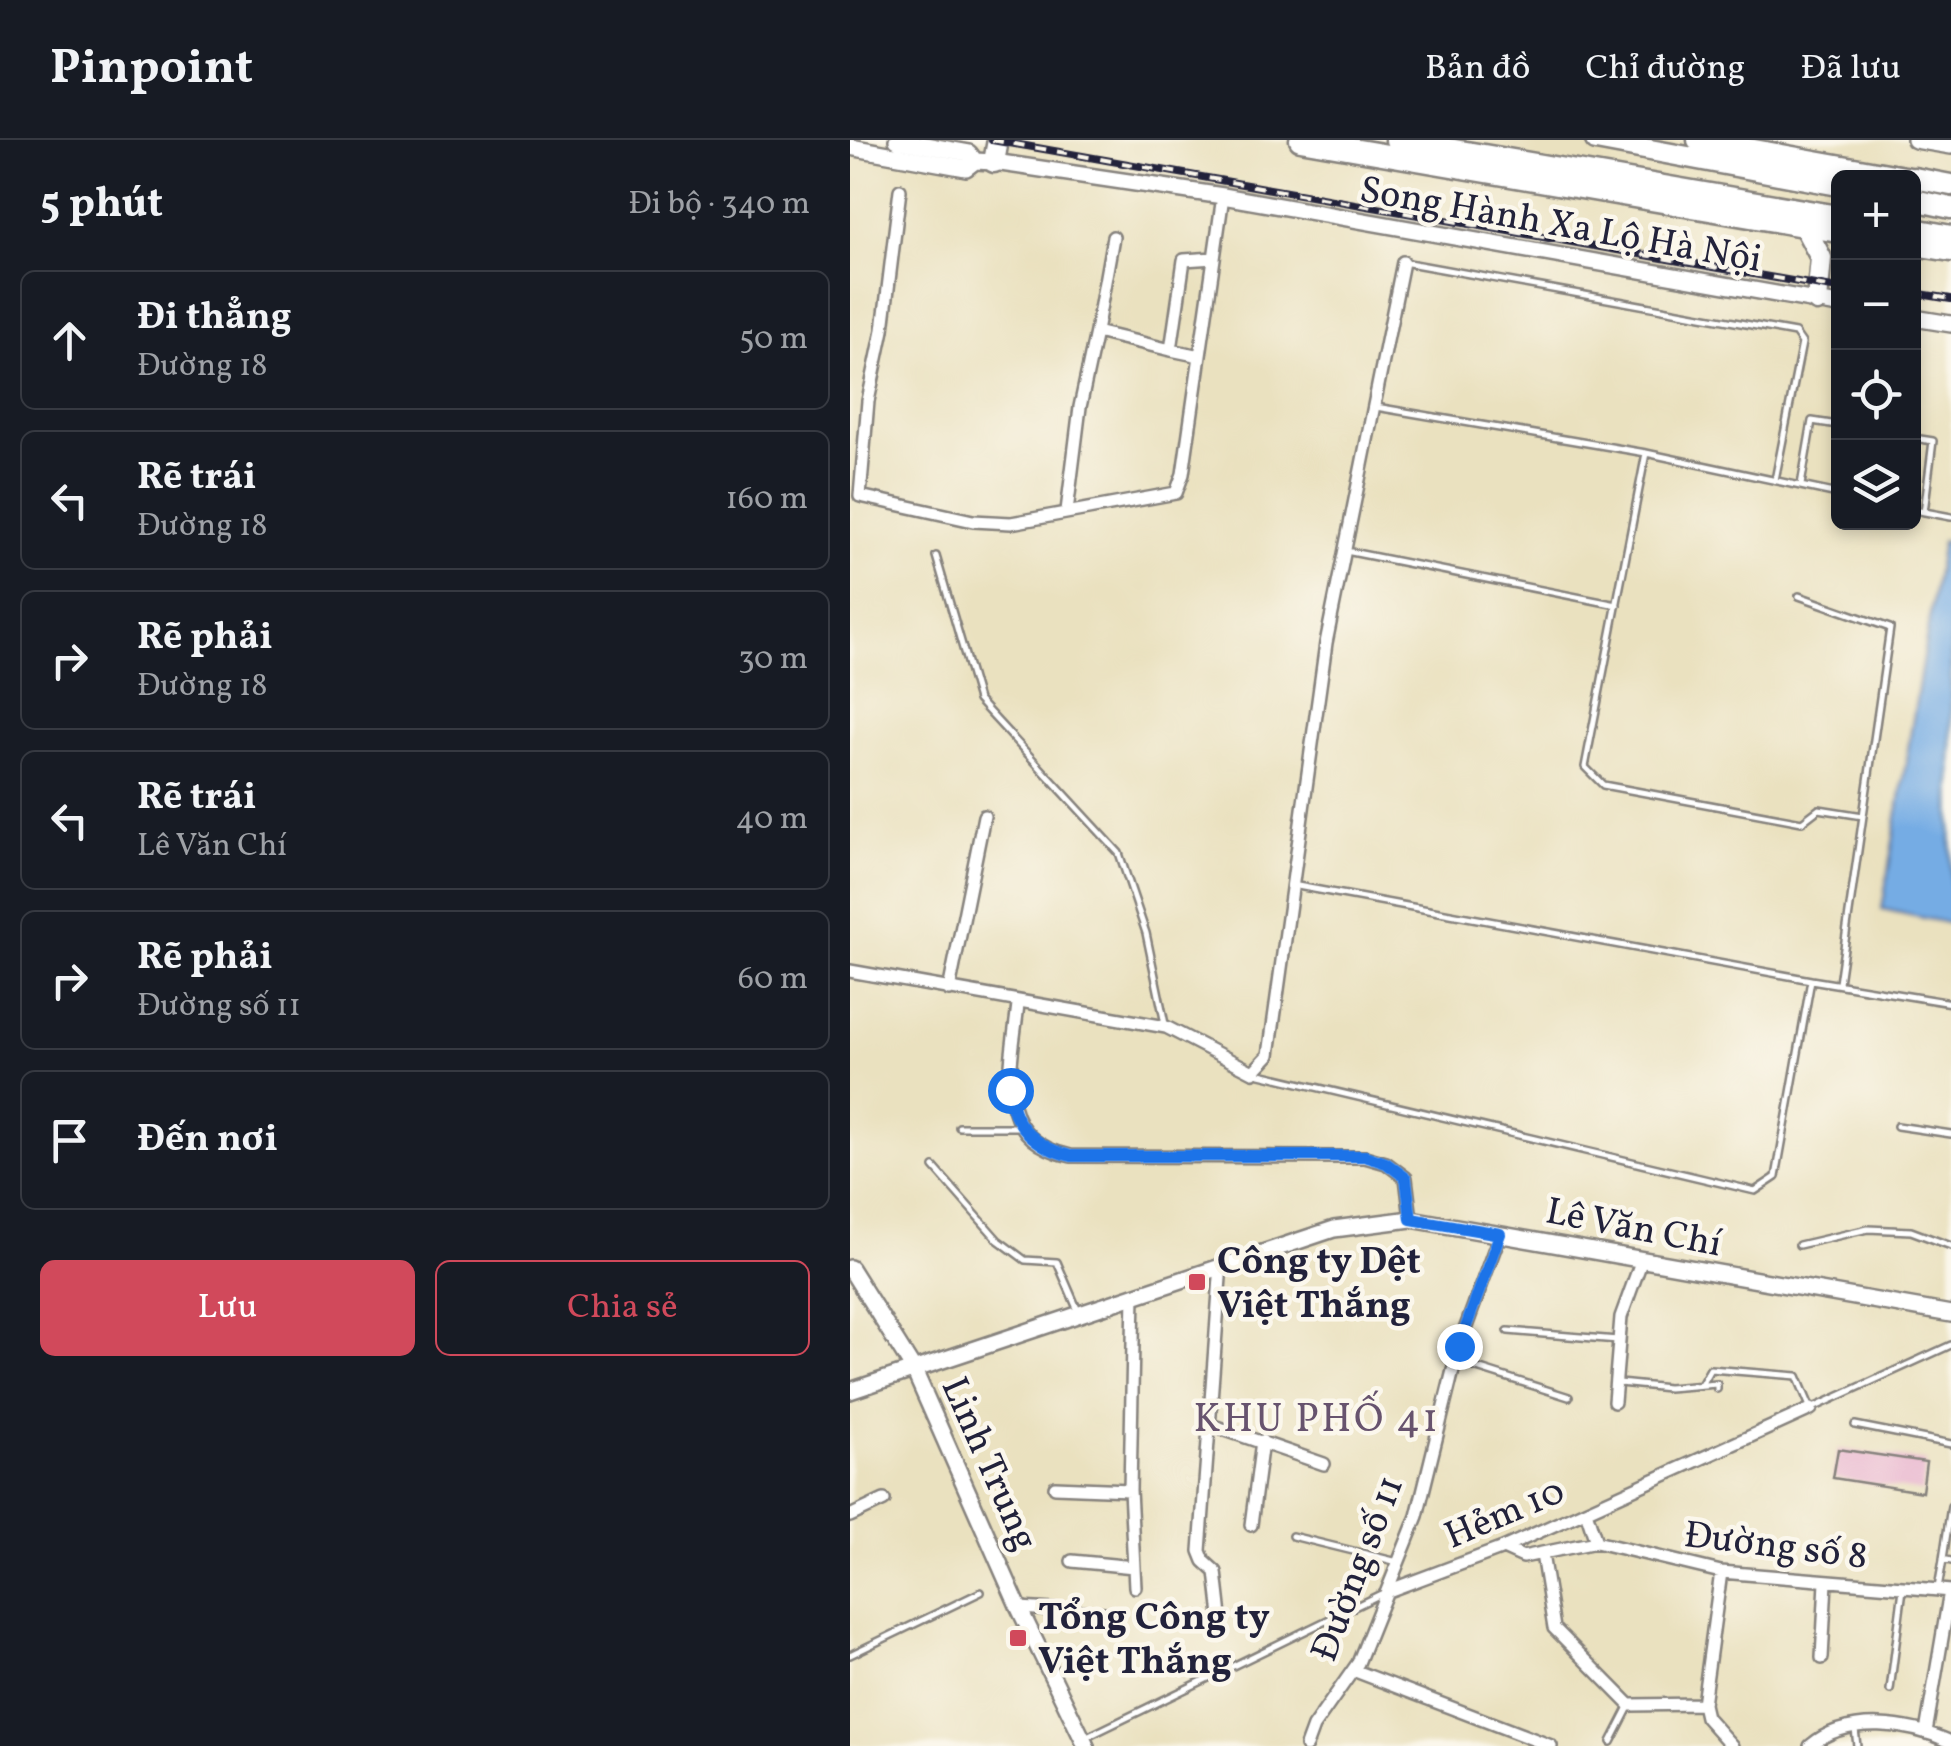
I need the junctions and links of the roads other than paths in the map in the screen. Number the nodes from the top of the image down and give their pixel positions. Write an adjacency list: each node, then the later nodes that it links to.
1 (898, 140): 10 (main road, Song Hành Xa Lộ Hà Nội)
2 (998, 140): 10 (highway)
3 (1300, 140): 20 (highway)
4 (1396, 140): 19 (highway)
5 (1596, 140): 13 (highway)
6 (1698, 140): 11 (highway)
7 (1915, 140): 9 (main road)
8 (850, 146): 10 (main road, Song Hành Xa Lộ Hà Nội)
9 (1951, 146)
10 (985, 162): 16 (main road, Song Hành Xa Lộ Hà Nội)
11 (1867, 170)
12 (1921, 180): 14 (highway)
13 (1831, 184)
14 (1951, 185)
15 (900, 190): 42 (street)
16 (1223, 196): 27 (street); 29 (main road, Song Hành Xa Lộ Hà Nội)
17 (1921, 202): 18 (highway)
18 (1951, 208)
19 (1831, 215)
20 (1804, 226): 21 (highway); 29 (highway)
21 (1831, 231)
22 (1921, 231): 23 (highway)
23 (1951, 236)
24 (1113, 237): 32 (street)
25 (1921, 245): 26 (highway)
26 (1951, 251)
27 (1214, 258): 33 (street); 34 (street)
28 (1403, 262): 35 (street); 39 (lane)
29 (1828, 303)
30 (1921, 319): 31 (main road)
31 (1951, 324)
32 (1096, 332): 33 (street); 42 (street)
33 (1171, 350): 34 (street)
34 (1200, 356): 42 (street)
35 (1376, 407): 38 (lane); 46 (street)
36 (1831, 424): 40 (lane)
37 (1921, 439): 44 (lane)
38 (1646, 452): 39 (lane); 49 (lane)
39 (1775, 480): 40 (lane)
40 (1800, 486): 41 (lane)
41 (1831, 493)
42 (1067, 511)
43 (1921, 511): 44 (lane)
44 (1924, 512): 45 (lane)
45 (1951, 517)
46 (1346, 551): 49 (lane); 52 (street)
47 (936, 556): 59 (lane)
48 (1798, 596): 51 (lane)
49 (1617, 605): 51 (lane)
50 (984, 816): 56 (street)
51 (1863, 816): 55 (lane)
52 (1292, 885): 54 (lane); 60 (street)
53 (850, 971): 56 (street)
54 (1810, 980): 55 (lane); 60 (lane)
55 (1840, 983): 57 (lane)
56 (950, 990): 58 (street)
57 (1951, 1003)
58 (1018, 1004): 59 (street); 61 (street)
59 (1166, 1027): 60 (street)
60 (1254, 1072)
61 (1022, 1126): 63 (lane); 66 (street)
62 (1897, 1126): 64 (lane)
63 (958, 1127)
64 (1951, 1134)
65 (934, 1167): 75 (lane)
66 (1411, 1219): 67 (main road, Lê Văn Chí); 71 (main road, Lê Văn Chí)
67 (1500, 1234): 70 (main road, Lê Văn Chí); 79 (street, Đường số 11)
68 (1798, 1244): 69 (lane)
69 (1951, 1246)
70 (1641, 1262): 74 (main road, Lê Văn Chí); 77 (street)
71 (1221, 1264): 73 (main road, Lê Văn Chí); 88 (street)
72 (850, 1268): 80 (main road, Linh Trung)
73 (1134, 1294): 75 (main road, Lê Văn Chí); 94 (street)
74 (1951, 1314)
75 (1080, 1315): 80 (main road, Lê Văn Chí)
76 (1508, 1331): 77 (lane)
77 (1618, 1340): 81 (street)
78 (1951, 1345): 87 (lane, Hẻm 10)
79 (1455, 1362): 85 (lane); 107 (street, Đường số 11)
80 (914, 1370): 84 (main road, Lê Văn Chí); 116 (main road, Linh Trung)
81 (1616, 1383): 82 (lane); 86 (street)
82 (1701, 1385): 83 (lane); 87 (lane)
83 (1717, 1389)
84 (850, 1391)
85 (1569, 1397)
86 (1614, 1402)
87 (1810, 1409): 97 (street, Hẻm 10)
88 (1208, 1424): 90 (street); 118 (street)
89 (1855, 1425): 91 (lane)
90 (1262, 1441): 92 (street); 99 (street)
91 (1951, 1444)
92 (1324, 1464)
93 (1055, 1487): 94 (street)
94 (1130, 1490): 108 (street)
95 (884, 1500): 98 (street)
96 (1951, 1506): 105 (lane)
97 (1586, 1511): 101 (street); 102 (street, Hẻm 10)
98 (850, 1516)
99 (1251, 1525)
100 (1292, 1536): 107 (lane)
101 (1596, 1542): 103 (street); 109 (street, Đường số 8)
102 (1503, 1548): 103 (street); 113 (street, Hẻm 10)
103 (1542, 1554): 124 (street)
104 (1072, 1560): 108 (street)
105 (1942, 1560): 106 (lane); 114 (lane)
106 (1951, 1561)
107 (1398, 1562): 113 (street, Đường số 11)
108 (1134, 1567): 111 (street)
109 (1721, 1572): 110 (street, Đường số 8); 123 (street)
110 (1826, 1582): 112 (street, Đường số 8); 120 (street)
111 (1135, 1587)
112 (1903, 1589): 114 (street, Đường số 8); 122 (lane)
113 (1388, 1591): 121 (street, Đường số 11); 127 (lane, Hẻm 10)
114 (1946, 1591): 126 (street)
115 (980, 1592): 119 (lane)
116 (1019, 1608): 117 (street); 127 (main road, Linh Trung)
117 (1104, 1614)
118 (1221, 1616)
119 (850, 1655)
120 (1822, 1658)
121 (1354, 1670): 130 (street, Đường số 11); 131 (street)
122 (1890, 1690)
123 (1703, 1704): 124 (street); 132 (street)
124 (1630, 1706): 128 (lane)
125 (1854, 1726): 126 (street); 133 (street); 134 (lane)
126 (1926, 1732): 129 (street)
127 (1084, 1742)
128 (1611, 1742)
129 (1951, 1742)
130 (1306, 1746)
131 (1551, 1746)
132 (1732, 1746)
133 (1810, 1746)
134 (1856, 1746)

